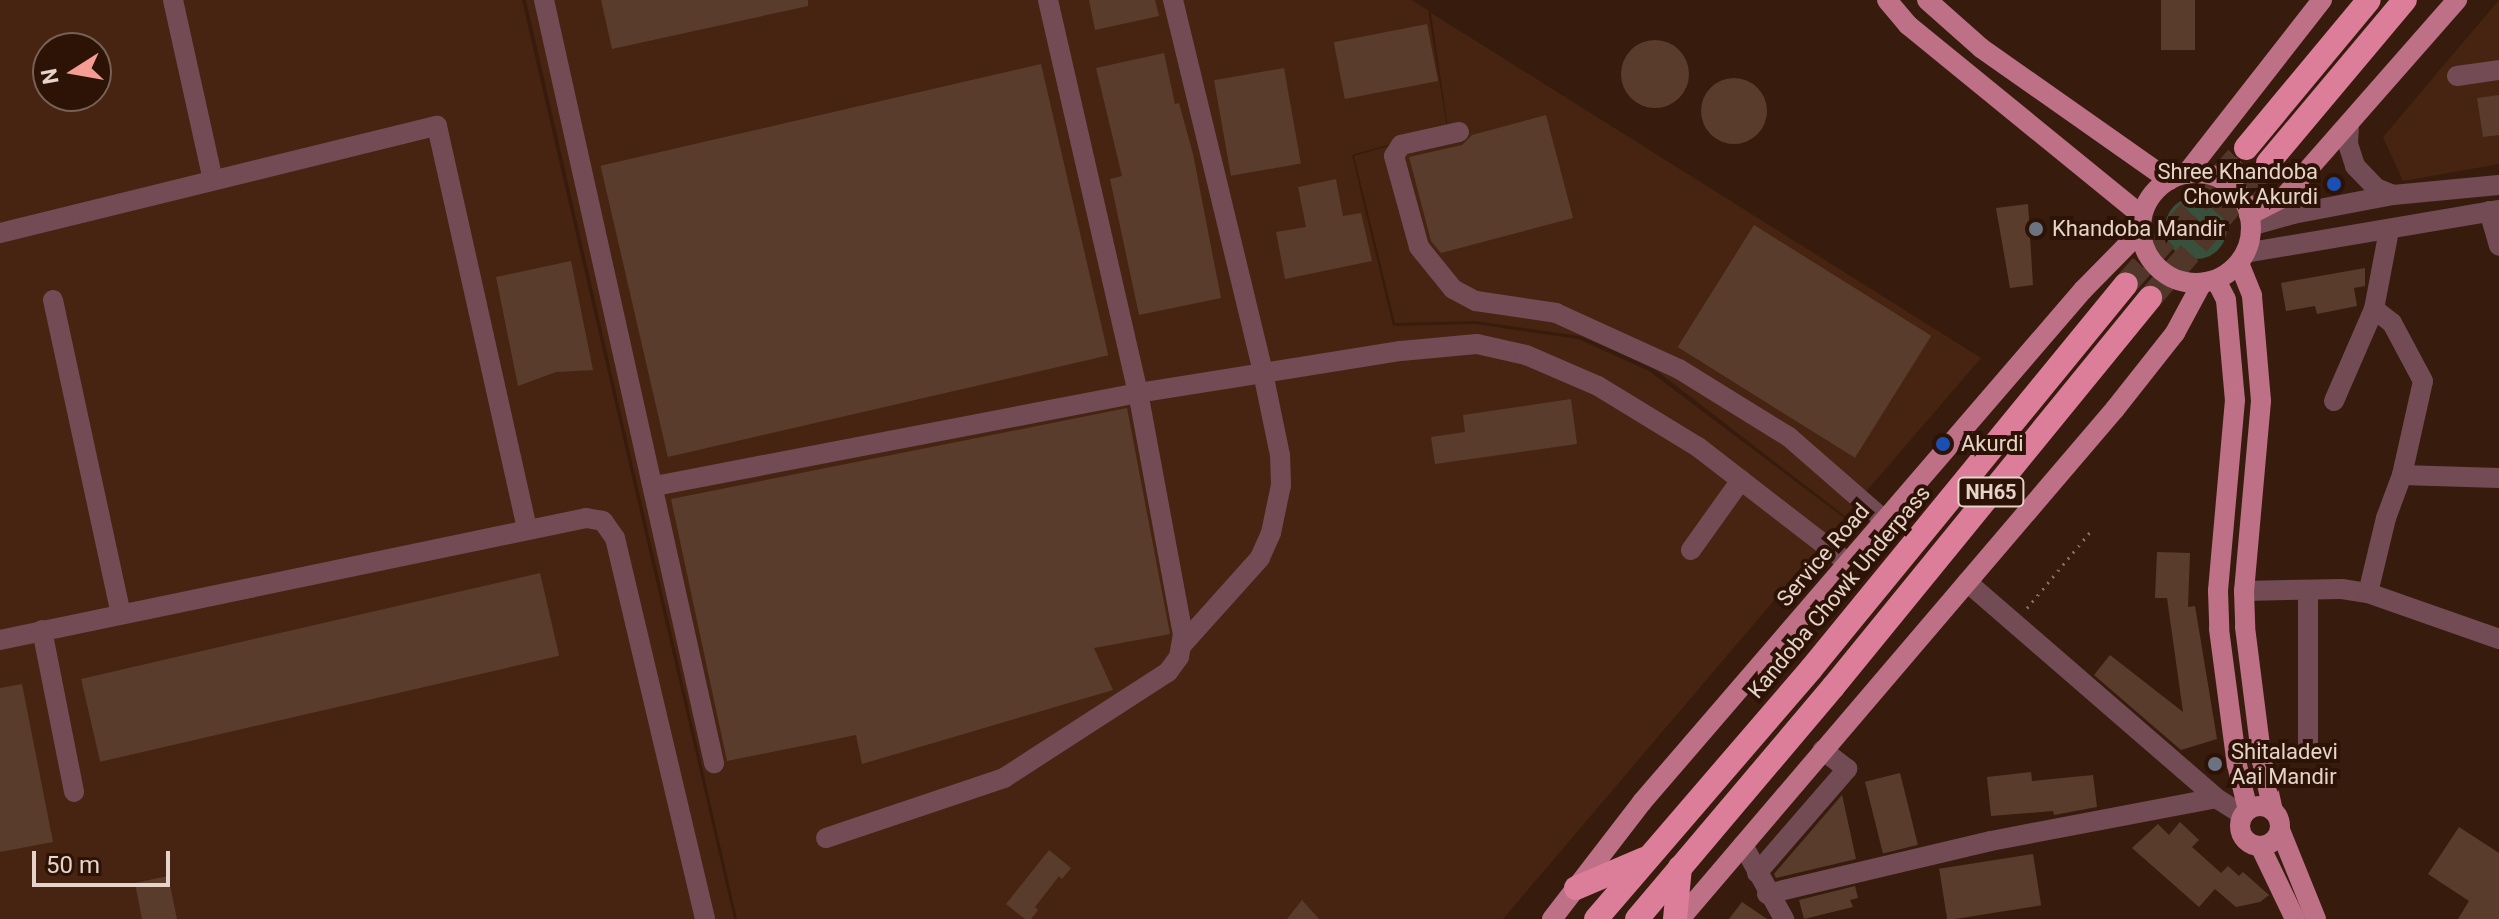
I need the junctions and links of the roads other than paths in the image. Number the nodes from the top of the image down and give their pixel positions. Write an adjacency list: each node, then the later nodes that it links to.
1 (173, 0): 18 (street)
2 (544, 0): 39 (street)
3 (1048, 0): 34 (street)
4 (1173, 0): 33 (street)
5 (1887, 0): 23 (main road)
6 (1927, 0): 17 (main road)
7 (2322, 0): 17 (main road)
8 (2369, 0): 15 (highway)
9 (2405, 0): 16 (highway)
10 (2457, 0): 13 (main road)
11 (2499, 70): 12 (street)
12 (2457, 76)
13 (2349, 125): 20 (street); 22 (main road)
14 (1459, 132): 40 (street)
15 (2246, 148)
16 (2268, 163)
17 (2178, 177): 22 (main road); 23 (main road)
18 (213, 180): 25 (street); 41 (street)
19 (2499, 185): 20 (street)
20 (2393, 195): 22 (street)
21 (2494, 211): 24 (street); 26 (street)
22 (2250, 221): 27 (main road)
23 (2142, 224): 28 (main road); 40 (main road, Service Road)
24 (2389, 230): 27 (street); 32 (street)
25 (0, 233)
26 (2499, 246)
27 (2242, 258): 28 (main road); 46 (main road)
28 (2209, 281): 44 (main road); 58 (main road)
29 (2126, 284): 63 (highway, Kandoba Chowk Underpass / NH65)
30 (2150, 298): 64 (highway, NH65)
31 (53, 300): 48 (street)
32 (2374, 309): 35 (street); 36 (street)
33 (1263, 373): 34 (street); 38 (street); 52 (street)
34 (1138, 393): 39 (street); 52 (street)
35 (2334, 401)
36 (2402, 475): 37 (street); 47 (street)
37 (2499, 478)
38 (1741, 480): 42 (street); 43 (street)
39 (655, 486): 55 (street)
40 (1884, 520): 43 (main road, Service Road)
41 (527, 530): 48 (street); 68 (street)
42 (1691, 550)
43 (1848, 563): 66 (main road, Service Road)
44 (1967, 582): 53 (main road); 57 (street)
45 (2308, 590): 46 (street); 47 (street); 54 (street)
46 (2244, 591): 59 (main road)
47 (2368, 593): 50 (street)
48 (121, 614): 49 (street)
49 (42, 630): 51 (street); 56 (street)
50 (2499, 639)
51 (0, 640)
52 (1182, 645): 60 (street)
53 (1823, 750): 61 (main road); 65 (street)
54 (2308, 753)
55 (714, 763)
56 (74, 792)
57 (2216, 798): 58 (street); 67 (street)
58 (2246, 812): 59 (main road); 62 (main road)
59 (2277, 820): 62 (main road); 75 (main road)
60 (826, 838)
61 (1743, 845): 65 (street); 72 (main road)
62 (2260, 846): 74 (main road)
63 (1650, 857): 66 (highway); 70 (highway, NH65)
64 (1680, 867): 71 (highway, NH65); 72 (highway)
65 (1757, 873): 67 (street)
66 (1576, 888): 69 (main road, Service Road)
67 (1767, 894): 73 (street)
68 (705, 919)
69 (1552, 919)
70 (1596, 919)
71 (1637, 919)
72 (1678, 919)
73 (1784, 919)
74 (2295, 919)
75 (2316, 919)

